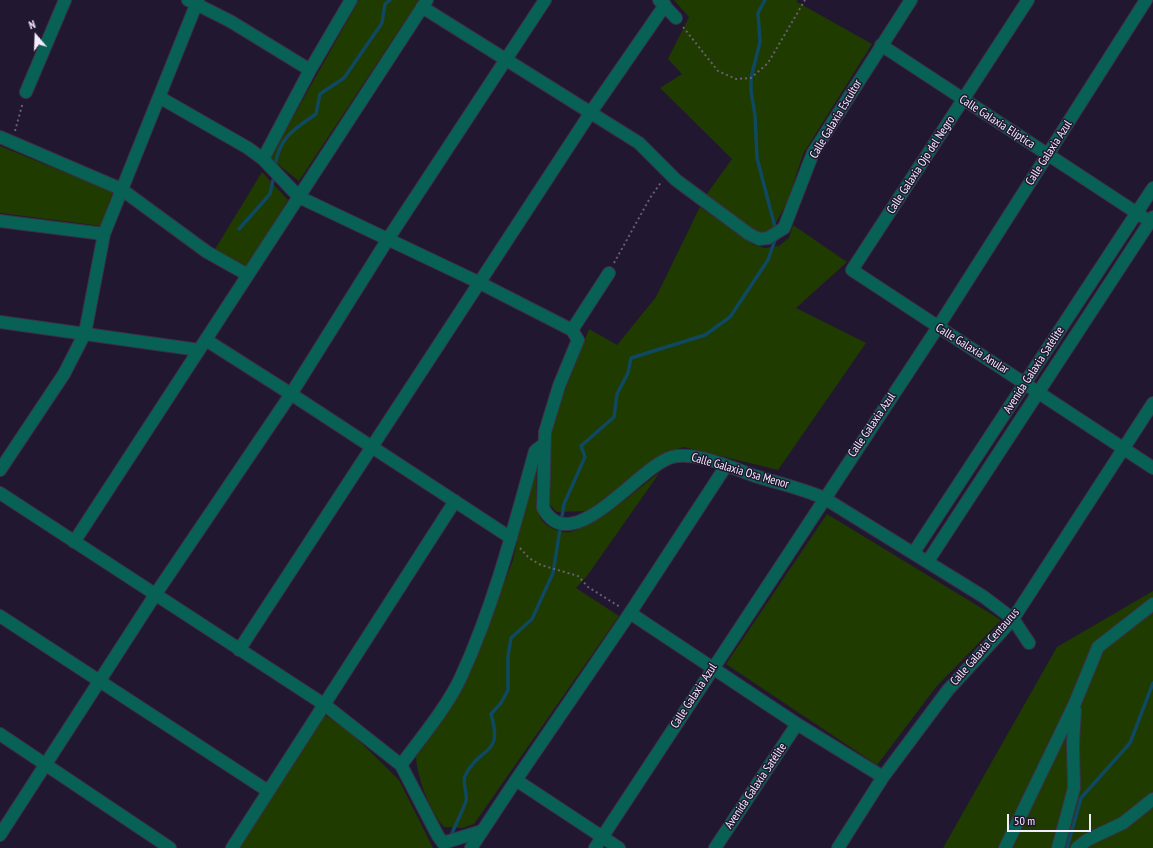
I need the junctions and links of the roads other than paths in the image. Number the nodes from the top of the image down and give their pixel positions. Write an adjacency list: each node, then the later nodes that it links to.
1 (65, 0): 14 (street)
2 (351, 0): 13 (street)
3 (545, 0): 12 (street)
4 (911, 0): 11 (street, Calle Galaxia Escultor)
5 (1028, 0): 16 (street, Calle Galaxia Ojo del Negro)
6 (1146, 0): 19 (street, Calle Galaxia Azul)
7 (194, 1): 13 (street); 15 (street)
8 (662, 3): 10 (street); 17 (street)
9 (424, 4): 12 (street); 23 (street)
10 (676, 18)
11 (881, 45): 16 (street, Calle Galaxia Elíptica); 17 (street, Calle Galaxia Escultor)
12 (505, 59): 17 (street); 28 (street)
13 (310, 70): 20 (street)
14 (26, 92)
15 (159, 97): 20 (street); 22 (street)
16 (963, 100): 19 (street, Calle Galaxia Elíptica); 29 (street, Calle Galaxia Ojo del Negro)
17 (591, 112): 32 (street)
18 (0, 137): 22 (street)
19 (1048, 154): 24 (street, Calle Galaxia Elíptica); 34 (street, Calle Galaxia Azul)
20 (263, 159): 23 (street)
21 (1153, 188): 24 (street, Avenida Galaxia Satélite)
22 (121, 189): 27 (street); 31 (street)
23 (299, 197): 28 (street); 31 (street)
24 (1137, 213): 26 (street, Calle Galaxia Elíptica); 38 (street, Avenida Galaxia Satélite)
25 (0, 221): 27 (street)
26 (1152, 221): 39 (street, Avenida Galaxia Satélite)
27 (104, 234): 36 (street)
28 (388, 239): 32 (street); 40 (street)
29 (852, 270): 34 (street, Calle Galaxia Anular)
30 (609, 273): 35 (street)
31 (248, 275): 37 (street)
32 (480, 283): 35 (street); 43 (street)
33 (0, 322): 36 (street)
34 (938, 327): 38 (street, Calle Galaxia Anular); 49 (street, Calle Galaxia Azul)
35 (572, 330): 42 (street, Calle Galaxia Osa Menor)
36 (85, 333): 37 (street); 47 (street)
37 (202, 345): 40 (street); 52 (street)
38 (1026, 382): 39 (street, Calle Galaxia Anular); 53 (street, Avenida Galaxia Satélite)
39 (1039, 391): 44 (street, Calle Galaxia Anular); 54 (street, Avenida Galaxia Satélite)
40 (291, 394): 43 (street); 55 (street)
41 (1153, 402): 44 (street, Calle Galaxia Centaurus)
42 (544, 444): 45 (street, Calle Galaxia Osa Menor); 51 (street)
43 (372, 447): 50 (street); 61 (street)
44 (1124, 447): 46 (street, Calle Galaxia Anular); 59 (street, Calle Galaxia Centaurus)
45 (726, 466): 49 (street, Calle Galaxia Osa Menor); 57 (street)
46 (1153, 468)
47 (0, 470)
48 (0, 493): 52 (street)
49 (824, 498): 53 (street, Calle Galaxia Osa Menor); 62 (street, Calle Galaxia Azul)
50 (455, 501): 51 (street); 65 (street)
51 (510, 538): 69 (street)
52 (74, 542): 55 (street)
53 (914, 552): 54 (street, Calle Galaxia Osa Menor)
54 (928, 561): 59 (street, Calle Galaxia Osa Menor)
55 (155, 595): 61 (street); 63 (street)
56 (1153, 604): 64 (street)
57 (630, 613): 62 (street); 71 (street)
58 (0, 616): 63 (street)
59 (1013, 619): 60 (street, Calle Galaxia Osa Menor); 70 (street, Calle Galaxia Centaurus)
60 (1029, 643)
61 (239, 650): 65 (street)
62 (713, 668): 66 (street); 76 (street, Calle Galaxia Azul)
63 (99, 680): 68 (street); 72 (street)
64 (1076, 703): 84 (street); 85 (street)
65 (325, 705): 69 (street); 72 (street)
66 (797, 724): 70 (street); 82 (street, Avenida Galaxia Satélite)
67 (0, 734): 68 (street)
68 (45, 764): 75 (street); 77 (street)
69 (401, 765): 74 (street)
70 (883, 777): 83 (street, Calle Galaxia Centaurus)
71 (516, 780): 74 (street); 76 (street)
72 (268, 791): 78 (street)
73 (1153, 799): 86 (street)
74 (482, 831): 79 (street)
75 (0, 835)
76 (602, 836): 80 (street, Calle Galaxia Azul); 81 (street)
77 (170, 848)
78 (232, 848)
79 (471, 848)
80 (595, 848)
81 (619, 848)
82 (715, 848)
83 (838, 848)
84 (1005, 848)
85 (1058, 848)
86 (1077, 848)

